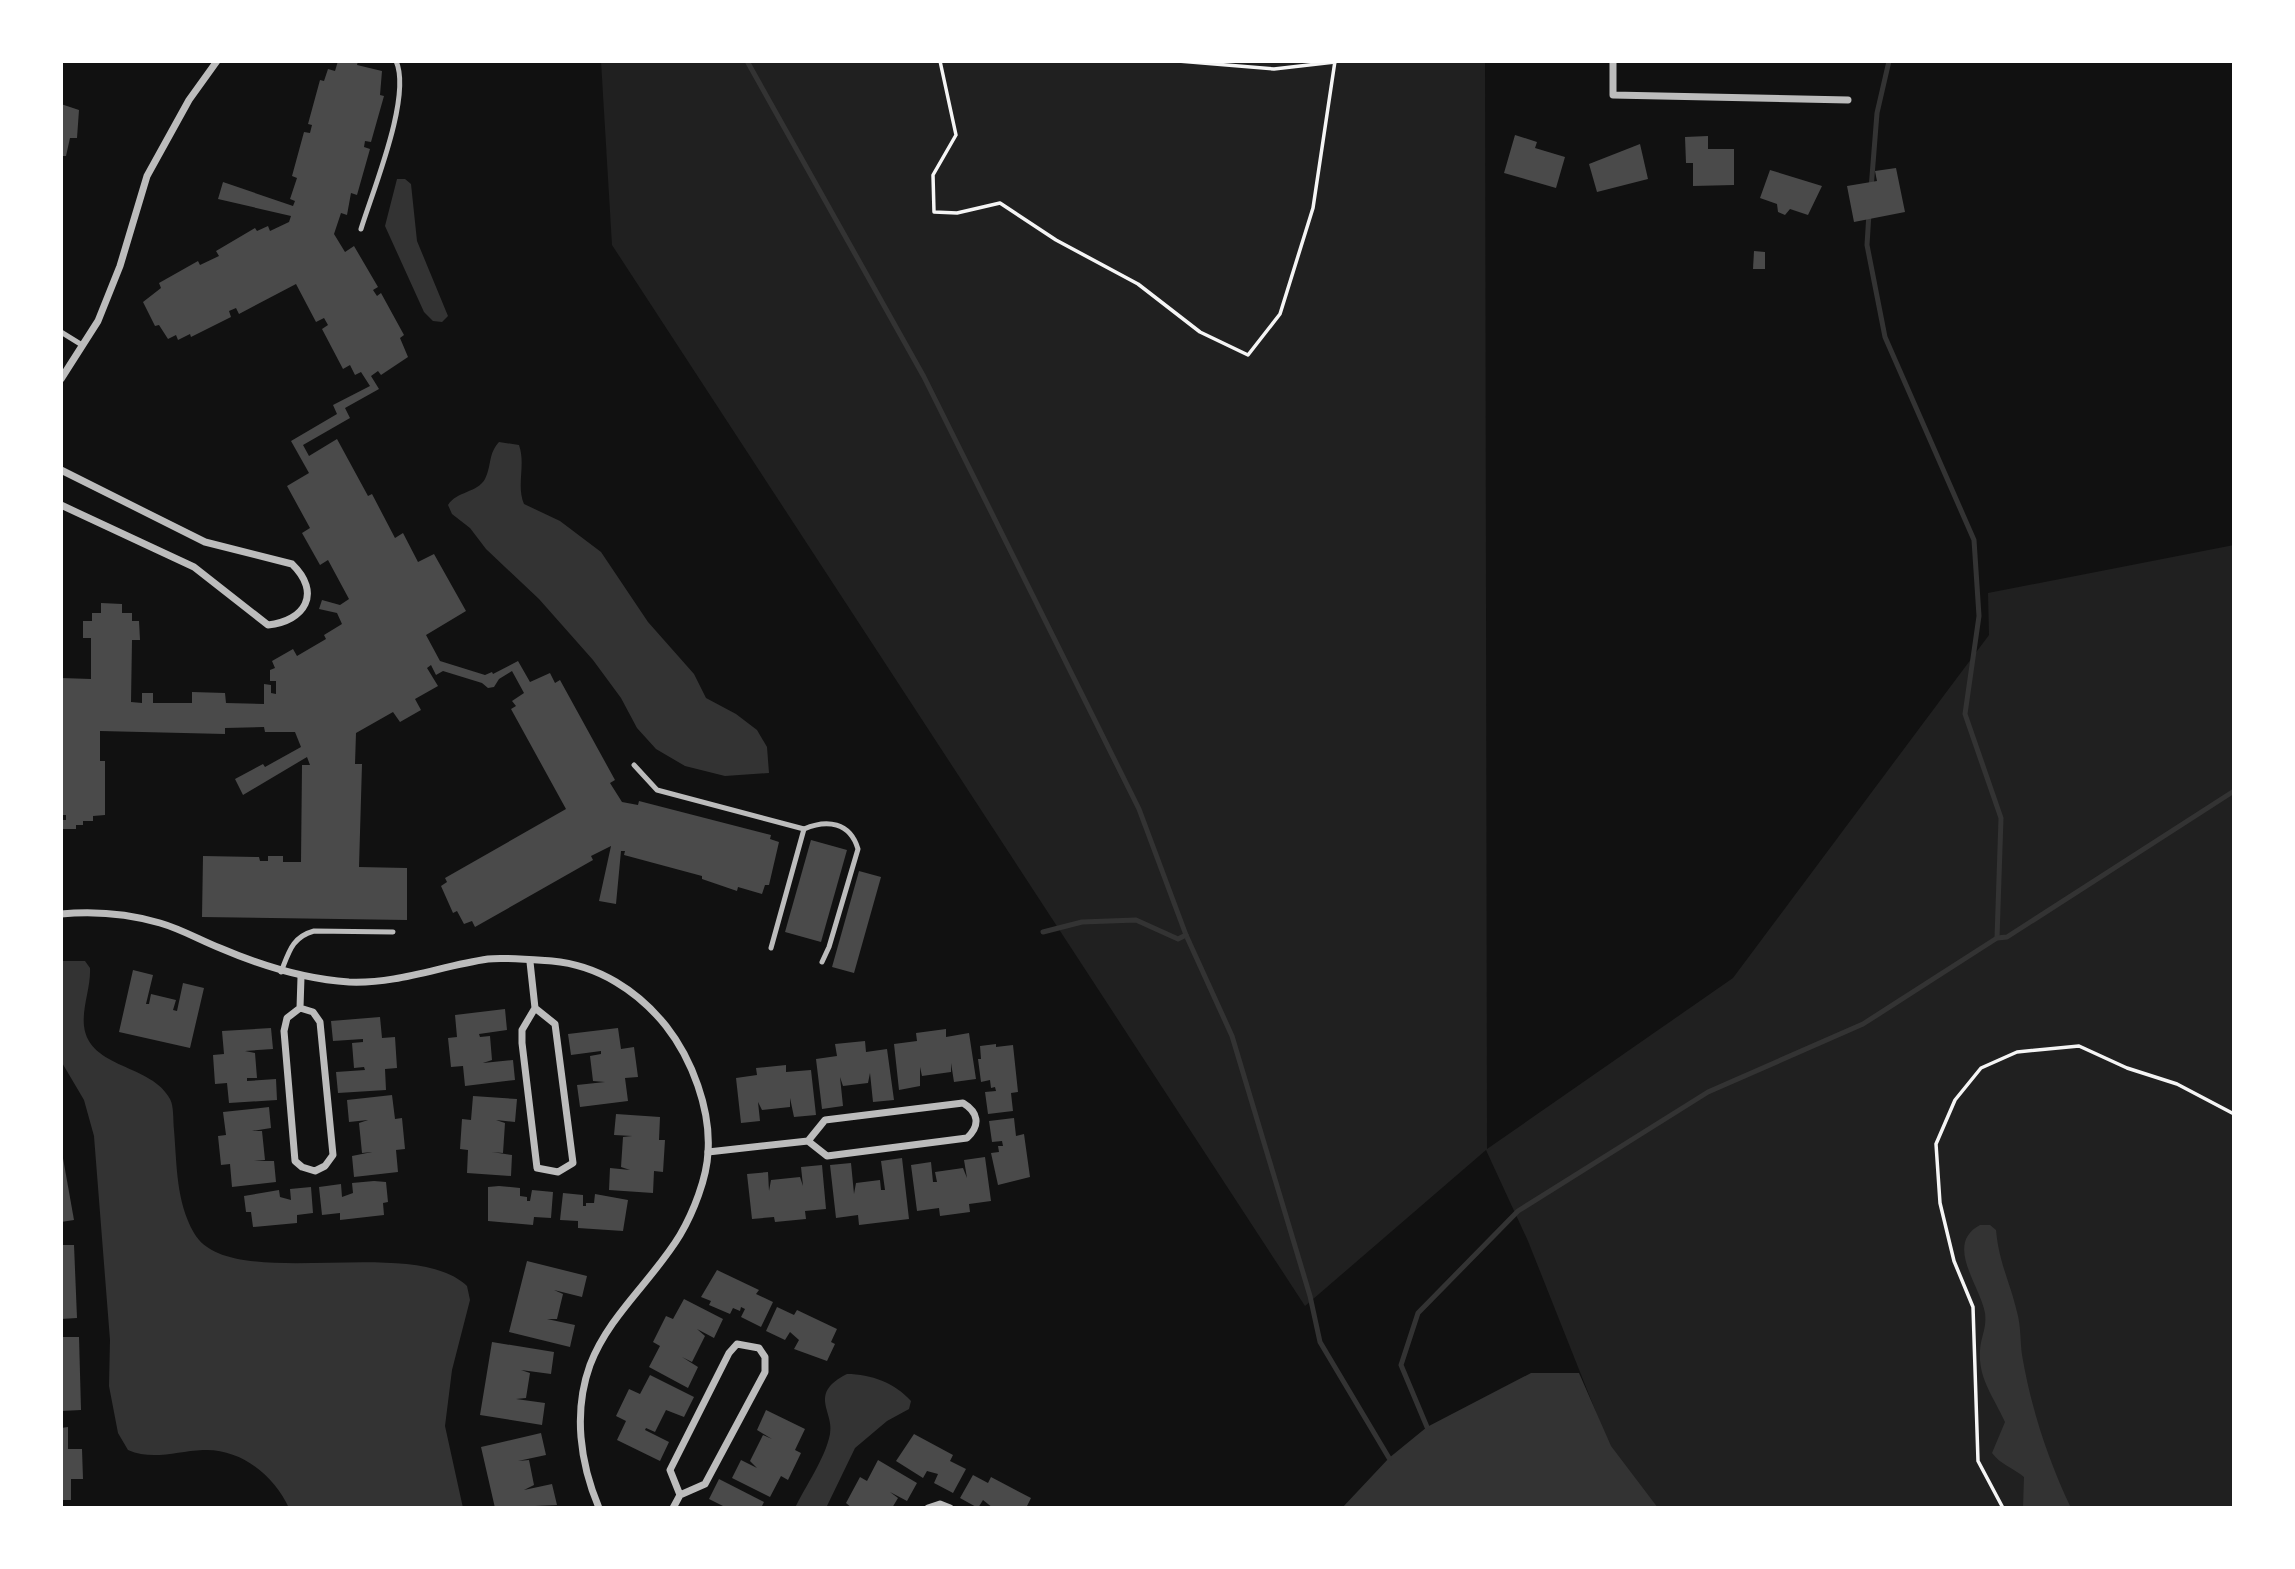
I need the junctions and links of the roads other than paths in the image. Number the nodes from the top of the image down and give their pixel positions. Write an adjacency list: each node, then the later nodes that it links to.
1 (217, 61): 7 (street)
2 (396, 61): 5 (lane)
3 (1613, 61): 4 (street)
4 (1848, 100)
5 (361, 229)
6 (61, 332): 7 (lane)
7 (82, 345): 8 (street)
8 (61, 379)
9 (61, 470): 10 (street)
10 (61, 505)
11 (634, 765): 12 (lane)
12 (804, 830): 15 (lane); 17 (lane)
13 (61, 914): 18 (street)
14 (393, 932): 18 (lane)
15 (771, 948)
16 (530, 962): 19 (street); 21 (street); 23 (street)
17 (822, 962)
18 (281, 972): 19 (street)
19 (301, 977): 20 (street)
20 (300, 1008): 20 (street)
21 (535, 1008): 21 (street)
22 (808, 1141): 22 (street); 23 (street)
23 (708, 1152): 25 (street)
24 (680, 1495): 24 (street); 26 (street)
25 (599, 1508)
26 (673, 1508)
27 (928, 1508): 28 (street)
28 (950, 1508)

